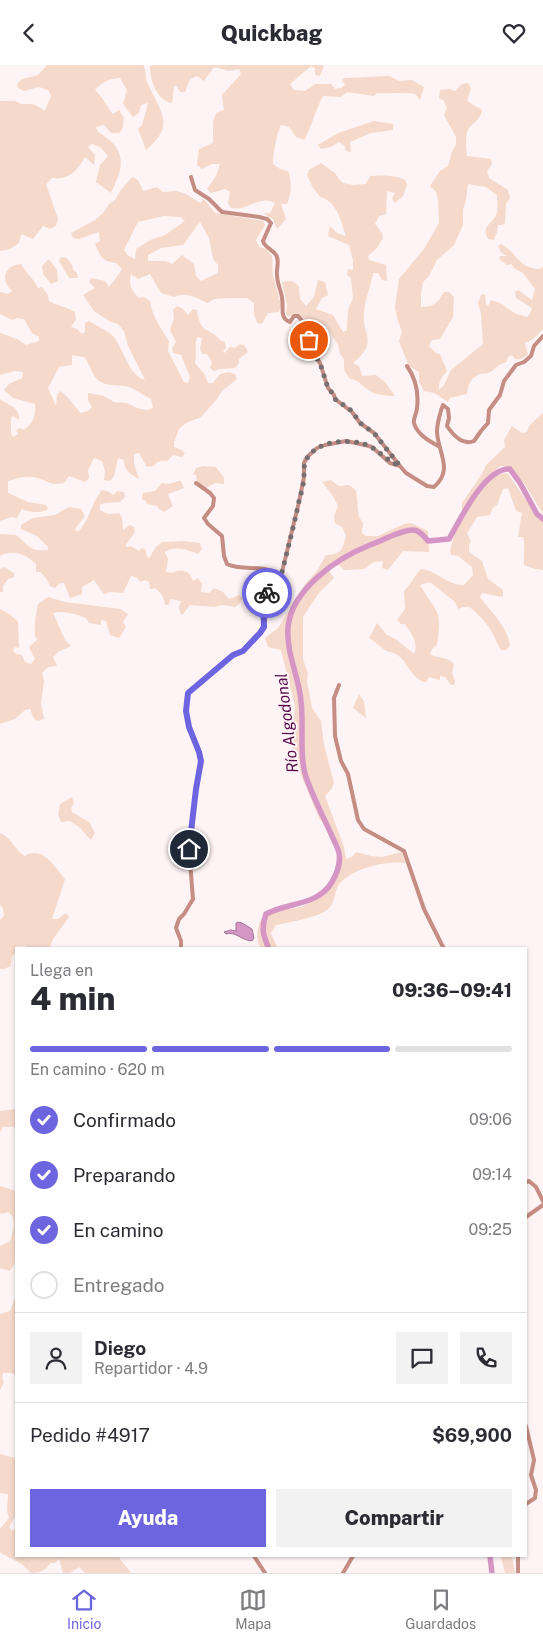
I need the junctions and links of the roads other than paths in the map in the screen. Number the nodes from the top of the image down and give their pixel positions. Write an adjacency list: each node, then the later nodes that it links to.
1 (191, 177): 5 (street)
2 (543, 336): 4 (street)
3 (407, 366): 4 (street)
4 (440, 447): 5 (street)
5 (400, 466): 7 (street)
6 (196, 483): 7 (street)
7 (280, 576): 9 (street)
8 (339, 685): 10 (street)
9 (181, 947)
10 (443, 947)
11 (527, 1182): 12 (street)
12 (543, 1201)
13 (543, 1205): 14 (street)
14 (527, 1216)
15 (527, 1430): 16 (street)
16 (527, 1503)
17 (255, 1557): 20 (street)
18 (353, 1557): 21 (street)
19 (518, 1557): 22 (street)
20 (265, 1573)
21 (343, 1573)
22 (518, 1573)

